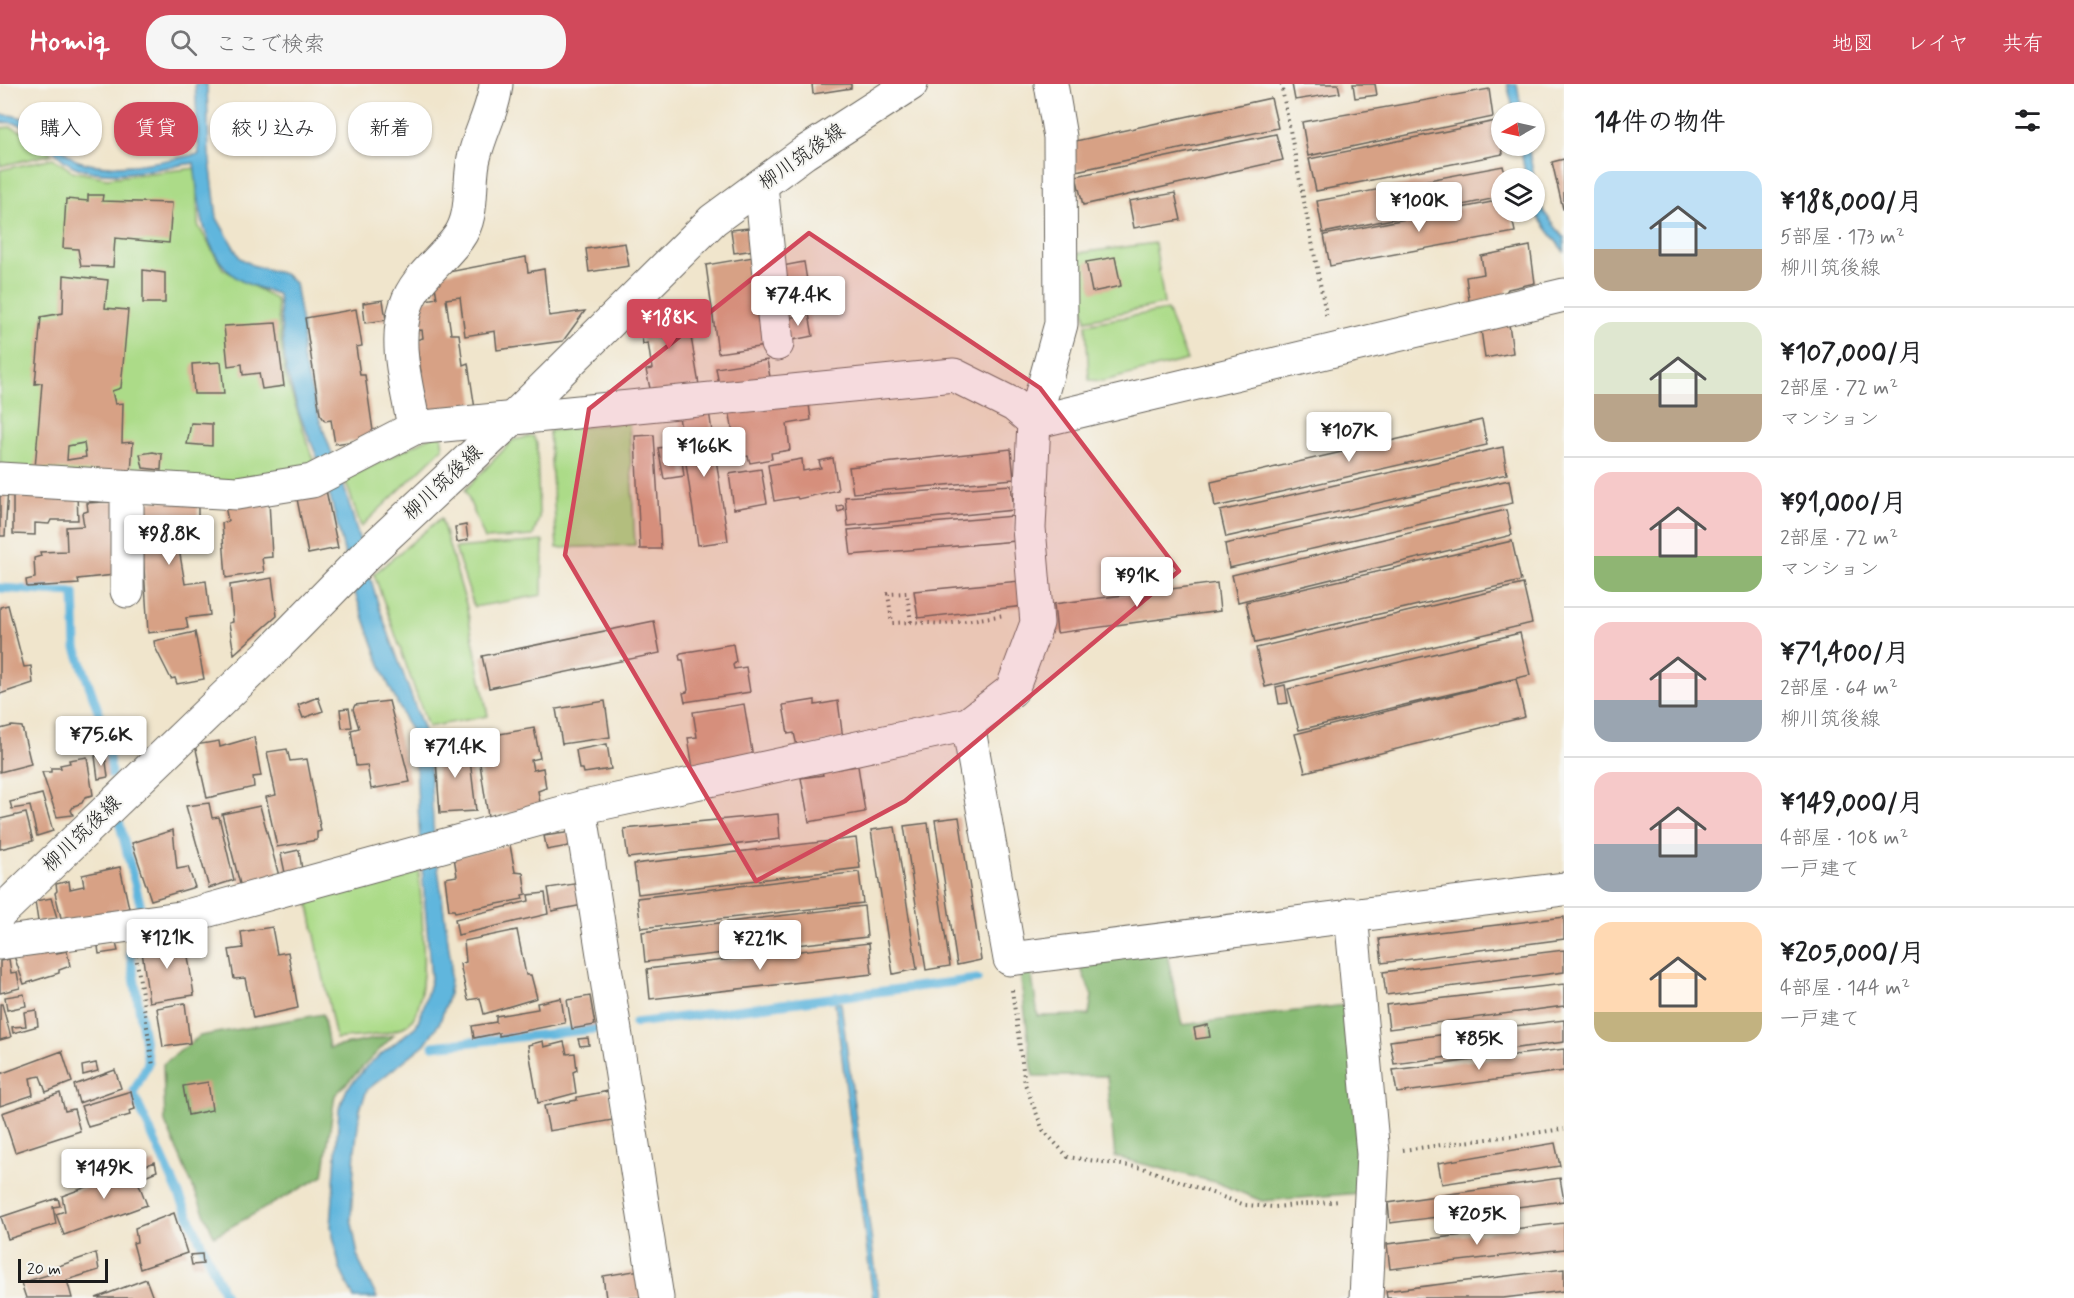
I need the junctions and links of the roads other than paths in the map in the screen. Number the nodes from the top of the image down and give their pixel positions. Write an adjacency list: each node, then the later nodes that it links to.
1 (496, 84): 9 (street)
2 (911, 84): 4 (street, 柳川筑後線)
3 (1051, 84): 8 (street)
4 (760, 185): 6 (street); 7 (street, 柳川筑後線)
5 (1564, 295): 8 (street)
6 (777, 344)
7 (513, 418): 8 (street); 9 (street); 16 (street, 柳川筑後線)
8 (1034, 422): 13 (street)
9 (414, 428): 11 (street)
10 (0, 478): 11 (street)
11 (127, 487): 12 (street)
12 (127, 591)
13 (968, 724): 14 (street); 17 (street)
14 (580, 807): 18 (street); 19 (street)
15 (1564, 889): 17 (street)
16 (0, 913)
17 (1352, 914): 20 (street)
18 (0, 943)
19 (657, 1298)
20 (1366, 1298)

